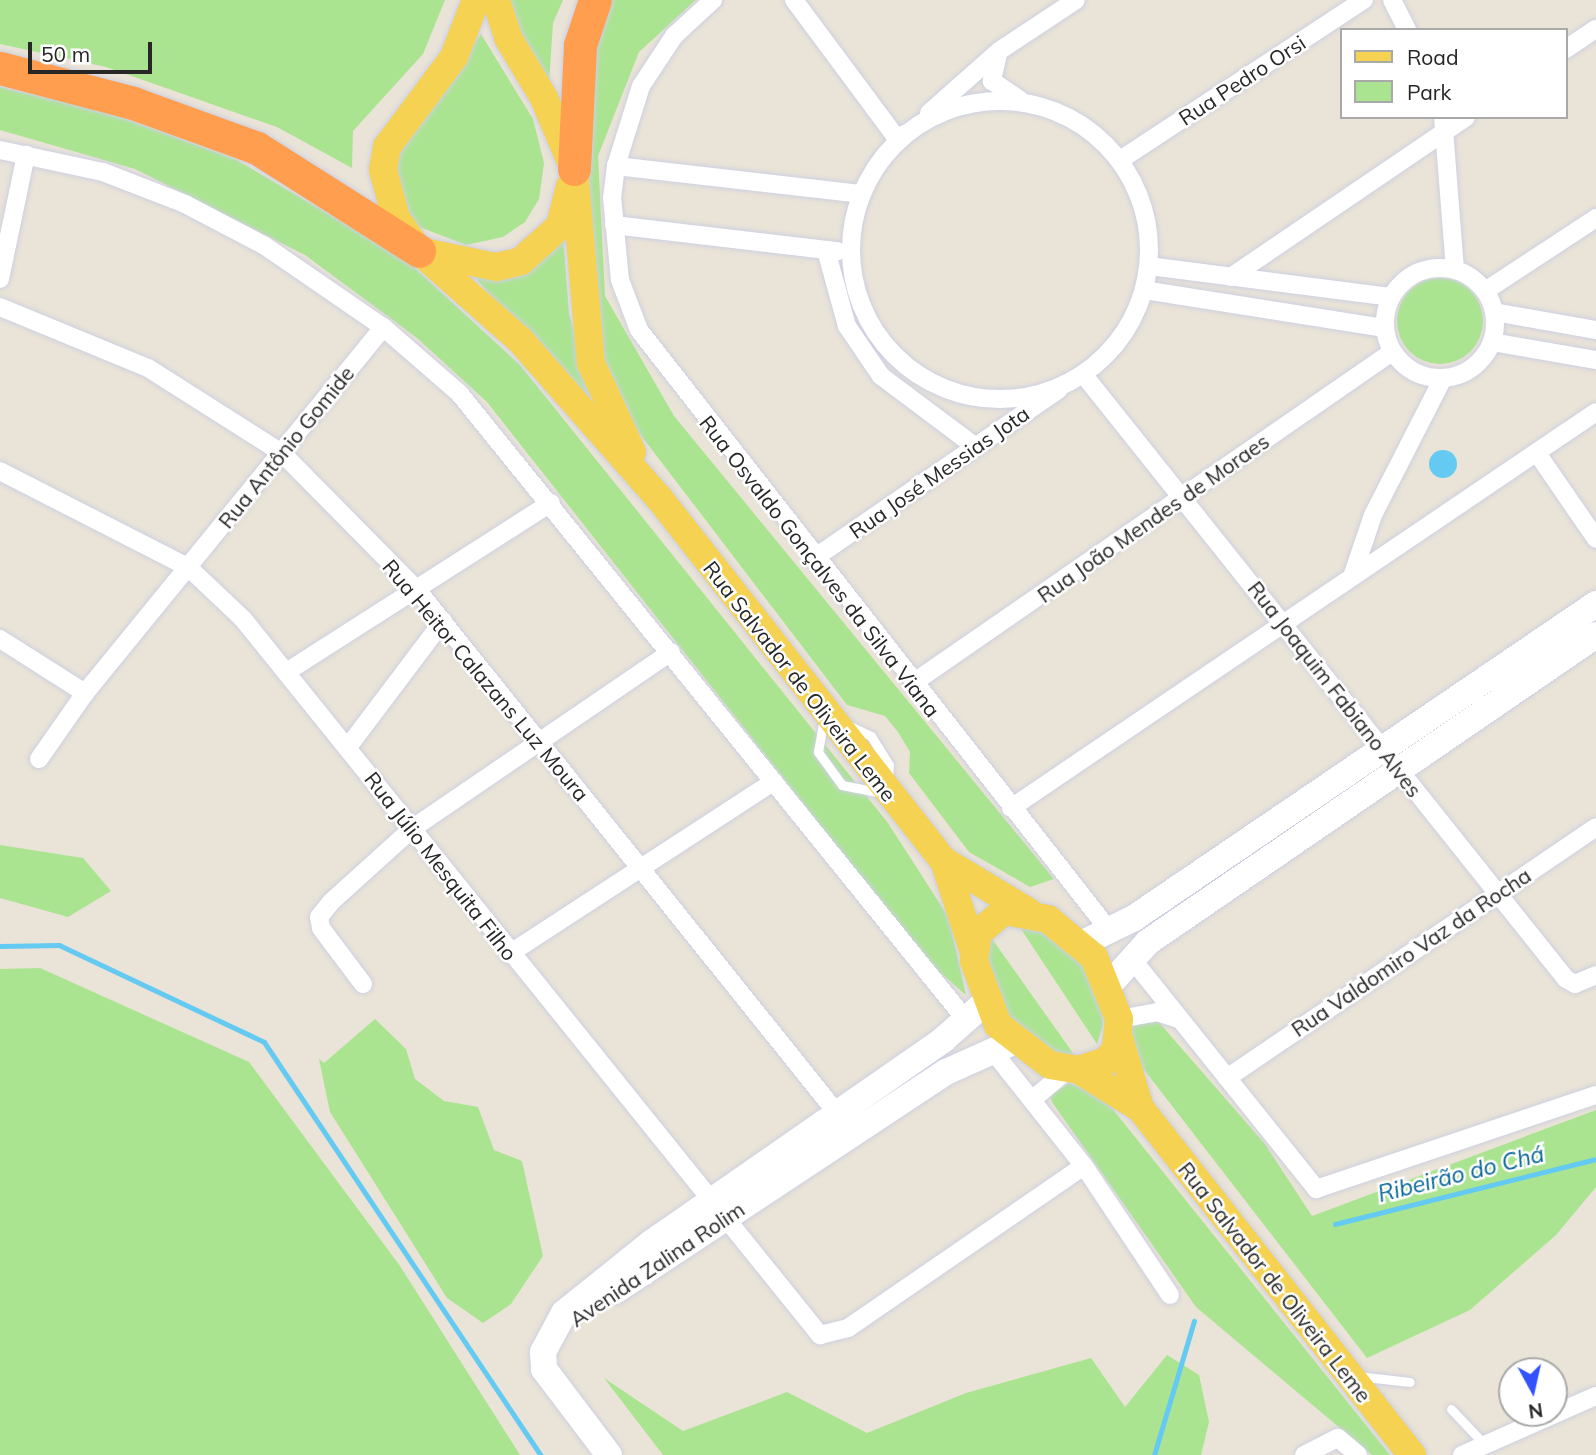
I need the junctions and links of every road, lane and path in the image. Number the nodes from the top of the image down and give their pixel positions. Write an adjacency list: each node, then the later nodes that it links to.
1 (476, 0): 26 (main road)
2 (496, 0): 21 (main road)
3 (595, 0): 21 (highway)
4 (712, 0): 20 (street, Rua Osvaldo Gonçalves da Silva Viana)
5 (794, 0): 16 (street)
6 (1076, 0): 12 (street)
7 (1364, 0): 19 (street, Rua Pedro Orsi)
8 (1392, 0): 9 (street)
9 (1407, 28)
10 (1596, 29): 11 (street)
11 (1568, 48)
12 (999, 51): 14 (street); 16 (street)
13 (0, 68): 26 (highway)
14 (1031, 104): 16 (street); 19 (street)
15 (1445, 123): 29 (street); 30 (street)
16 (898, 140): 22 (street)
17 (0, 150): 18 (street)
18 (26, 155): 31 (street); 37 (street)
19 (1120, 160): 28 (street)
20 (616, 166): 22 (street); 24 (street, Rua Osvaldo Gonçalves da Silva Viana)
21 (574, 169): 26 (main road); 53 (main road)
22 (860, 194): 27 (street)
23 (1596, 218): 33 (street)
24 (614, 225): 25 (street); 56 (street, Rua Osvaldo Gonçalves da Silva Viana)
25 (826, 250): 27 (street); 48 (street)
26 (419, 251): 53 (main road)
27 (849, 253): 46 (street)
28 (1149, 267): 30 (street); 32 (street)
29 (1455, 268): 33 (street); 34 (street)
30 (1231, 277): 34 (street)
31 (0, 279)
32 (1144, 290): 38 (street); 43 (street)
33 (1485, 291): 36 (street)
34 (1391, 297): 38 (street)
35 (0, 307): 49 (street, Rua Heitor Calazans Luz Moura)
36 (1494, 312): 39 (street); 40 (street)
37 (383, 327): 49 (street, Rua Antônio Gomide); 54 (street)
38 (1384, 328): 41 (street)
39 (1596, 330)
40 (1492, 342): 42 (street); 44 (street)
41 (1392, 352): 44 (street); 52 (street, Rua João Mendes de Moraes)
42 (1596, 360)
43 (1083, 374): 45 (street); 52 (street, Rua Joaquim Fabiano Alves)
44 (1443, 378): 58 (street)
45 (1065, 384): 46 (street); 48 (street, Rua José Messias Jota)
46 (992, 399): 48 (street)
47 (1596, 412): 50 (street)
48 (980, 445): 56 (street, Rua José Messias Jota)
49 (282, 453): 57 (street, Rua Antônio Gomide); 59 (street, Rua Heitor Calazans Luz Moura)
50 (1537, 453): 55 (street); 58 (street)
51 (0, 471): 57 (street, Rua Júlio Mesquita Filho)
52 (1185, 497): 62 (street, Rua Joaquim Fabiano Alves); 67 (street, Rua João Mendes de Moraes)
53 (659, 498): 78 (main road, Rua Salvador de Oliveira Leme)
54 (551, 503): 59 (street); 65 (street)
55 (1596, 540)
56 (813, 559): 67 (street, Rua Osvaldo Gonçalves da Silva Viana)
57 (188, 567): 66 (street, Rua Júlio Mesquita Filho); 68 (street, Rua Antônio Gomide)
58 (1353, 574): 62 (street)
59 (418, 591): 61 (street, Rua Heitor Calazans Luz Moura); 66 (street)
60 (1596, 604): 71 (main road)
61 (443, 621): 69 (street, Rua Heitor Calazans Luz Moura); 70 (street)
62 (1285, 625): 71 (street, Rua Joaquim Fabiano Alves); 75 (street)
63 (1596, 635): 73 (main road)
64 (0, 639): 68 (street)
65 (671, 652): 69 (street); 74 (street)
66 (288, 671): 70 (street, Rua Júlio Mesquita Filho)
67 (913, 683): 75 (street, Rua Osvaldo Gonçalves da Silva Viana)
68 (85, 693): 72 (street, Rua Antônio Gomide)
69 (539, 739): 77 (street); 79 (street, Rua Heitor Calazans Luz Moura)
70 (348, 747): 77 (street, Rua Júlio Mesquita Filho)
71 (1380, 750): 73 (street, Rua Joaquim Fabiano Alves); 82 (main road)
72 (39, 760)
73 (1399, 772): 80 (street, Rua Joaquim Fabiano Alves); 86 (main road)
74 (774, 781): 79 (street); 90 (street)
75 (1011, 808): 82 (street, Rua Osvaldo Gonçalves da Silva Viana)
76 (1596, 827): 80 (street, Rua Valdomiro Vaz da Rocha)
77 (413, 828): 85 (street, Rua Júlio Mesquita Filho); 88 (street)
78 (944, 861): 81 (main road); 84 (main road)
79 (638, 867): 85 (street); 99 (street, Rua Heitor Calazans Luz Moura)
80 (1496, 894): 87 (street, Rua Joaquim Fabiano Alves); 95 (street, Rua Valdomiro Vaz da Rocha)
81 (1030, 912): 83 (main road); 84 (main road)
82 (1109, 930): 83 (main road)
83 (1083, 943): 89 (main road)
84 (974, 952): 90 (main road)
85 (509, 954): 101 (street, Rua Júlio Mesquita Filho)
86 (1132, 959): 89 (main road); 91 (street)
87 (1596, 975)
88 (363, 984)
89 (1109, 985): 92 (main road)
90 (976, 1011): 93 (main road); 99 (main road, Avenida Zalina Rolim)
91 (1176, 1018): 92 (street); 95 (street)
92 (1119, 1028): 94 (main road); 98 (main road)
93 (1003, 1046): 94 (main road); 97 (street); 99 (main road, Avenida Zalina Rolim)
94 (1073, 1070): 97 (street); 98 (main road)
95 (1227, 1078): 96 (street)
96 (1596, 1095)
97 (1032, 1100): 100 (street)
98 (1140, 1108): 103 (main road, Rua Salvador de Oliveira Leme)
99 (845, 1124): 101 (main road, Avenida Zalina Rolim)
100 (1084, 1166): 101 (street, Rua Júlio Mesquita Filho); 102 (street)
101 (717, 1211): 108 (main road, Avenida Zalina Rolim)
102 (1170, 1295)
103 (1349, 1377): 104 (lane); 111 (main road, Rua Salvador de Oliveira Leme)
104 (1410, 1382)
105 (1596, 1396): 107 (street)
106 (1451, 1409): 107 (lane)
107 (1485, 1445): 112 (street)
108 (609, 1455)
109 (1304, 1455): 110 (street)
110 (1358, 1455)
111 (1412, 1455)
112 (1462, 1455)

